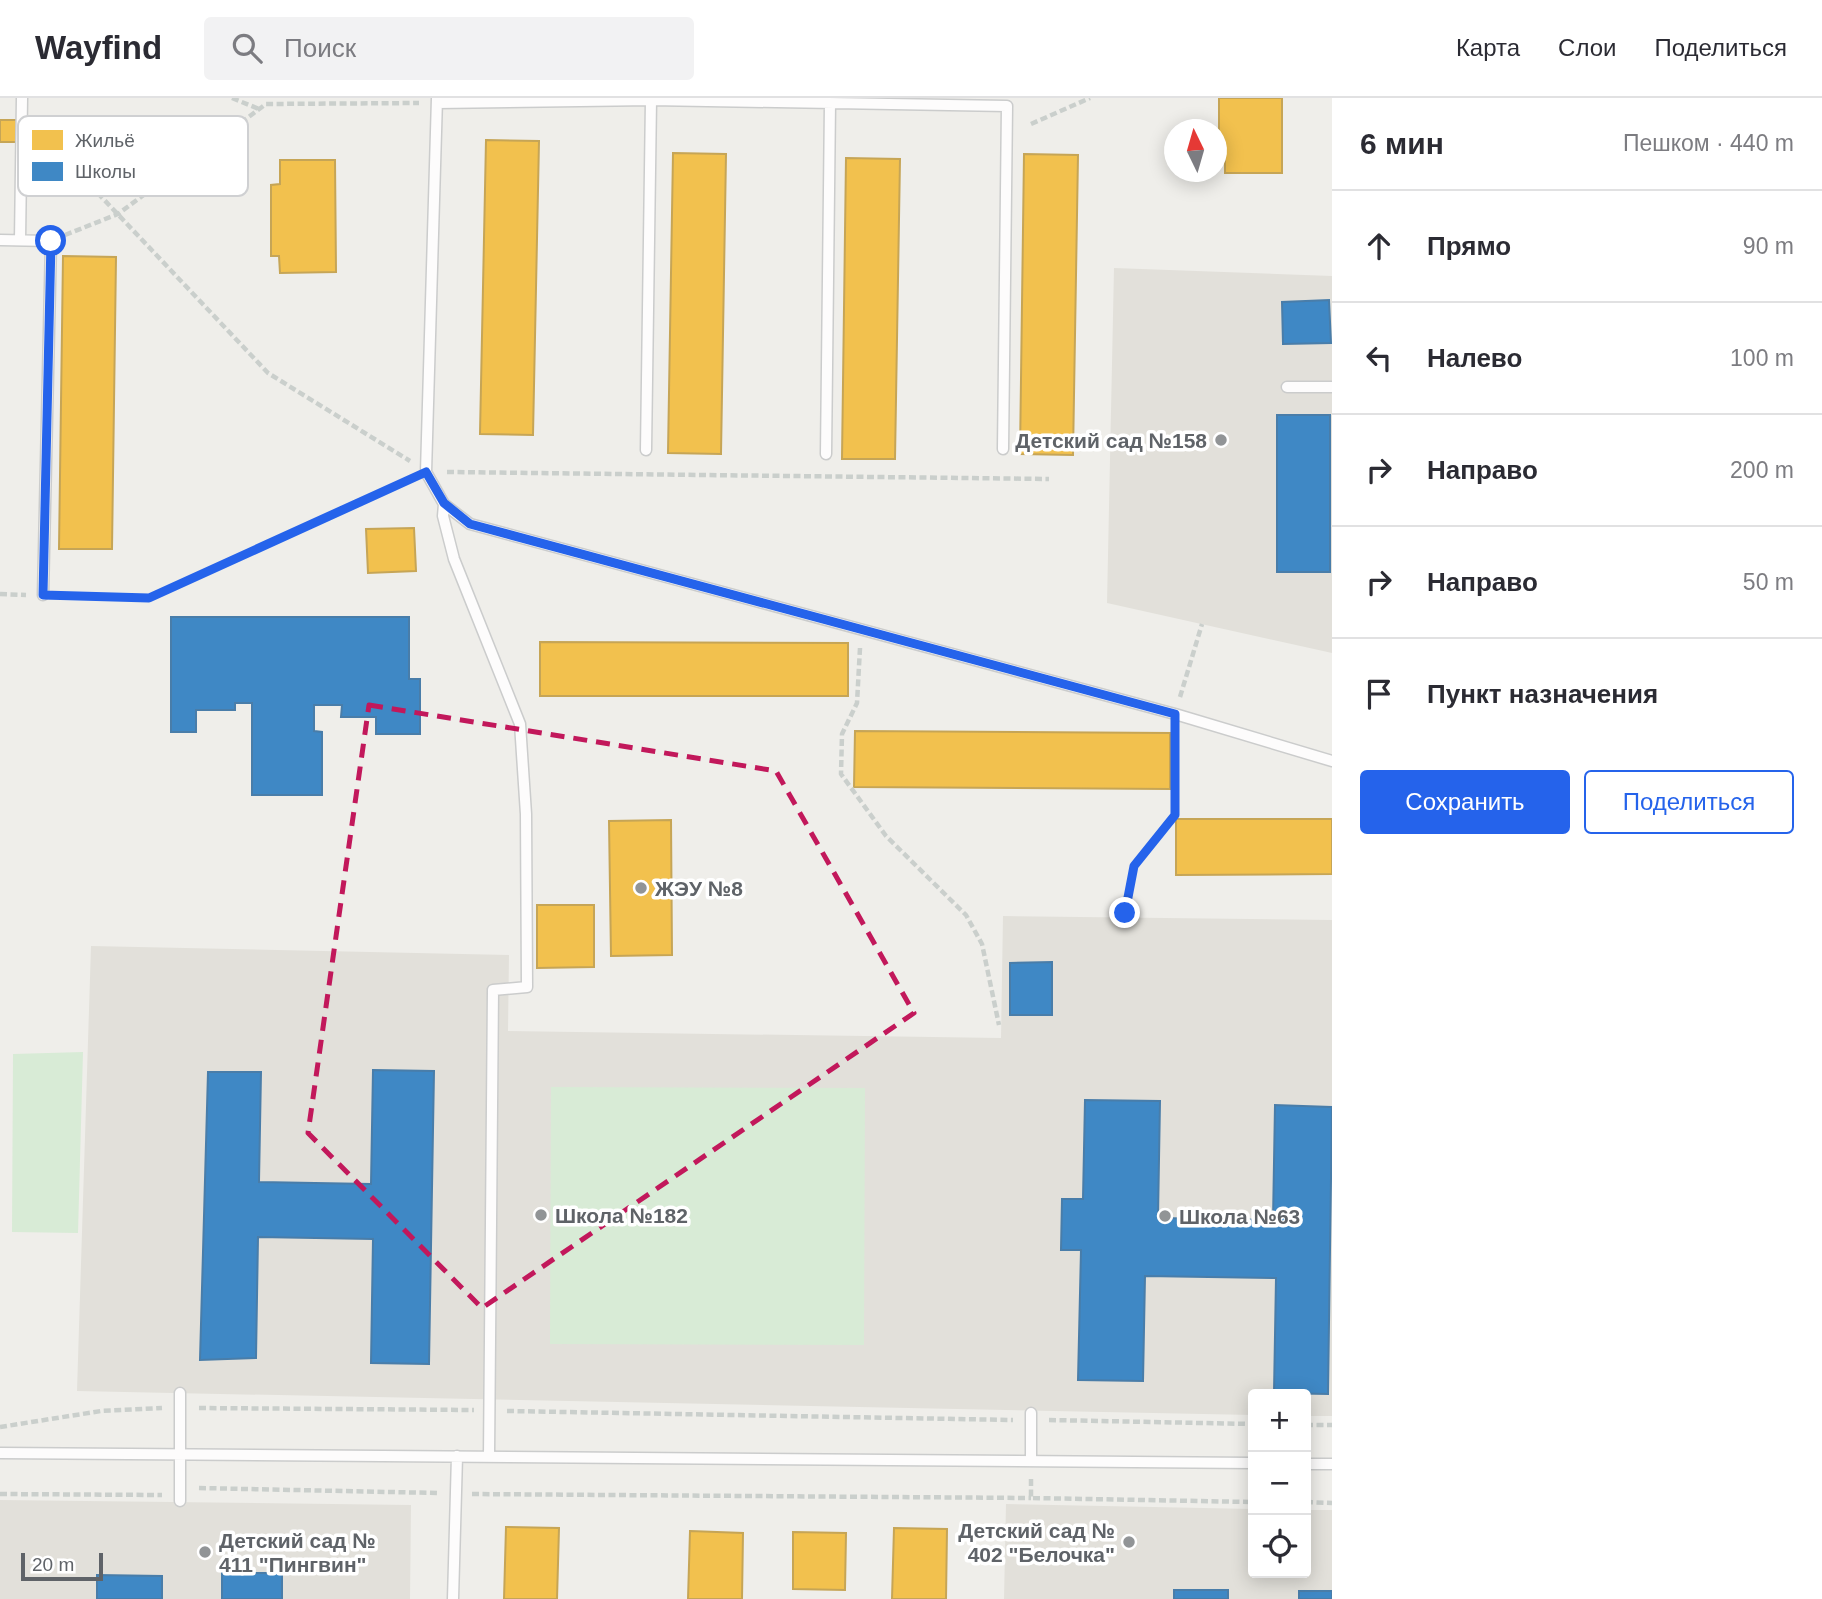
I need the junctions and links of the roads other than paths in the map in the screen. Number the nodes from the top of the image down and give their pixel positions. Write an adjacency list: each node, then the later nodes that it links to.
1 (22, 98): 5 (lane)
2 (437, 100): 3 (lane); 14 (lane)
3 (651, 100): 4 (lane); 12 (lane)
4 (830, 103): 11 (lane); 13 (lane)
5 (22, 116)
6 (21, 196): 8 (lane)
7 (0, 240): 8 (lane)
8 (20, 240): 15 (lane)
9 (1287, 387): 10 (lane)
10 (1332, 387)
11 (1003, 449)
12 (646, 450)
13 (826, 454)
14 (444, 503): 16 (lane); 22 (lane)
15 (43, 595)
16 (1332, 761)
17 (180, 1393): 20 (lane)
18 (1031, 1417): 23 (lane)
19 (0, 1453): 20 (lane)
20 (181, 1455): 21 (lane); 27 (lane)
21 (457, 1456): 22 (lane); 28 (lane)
22 (489, 1456): 23 (lane)
23 (1031, 1461): 24 (lane)
24 (1248, 1463)
25 (1311, 1464): 26 (lane)
26 (1332, 1464)
27 (180, 1495)
28 (453, 1599)

